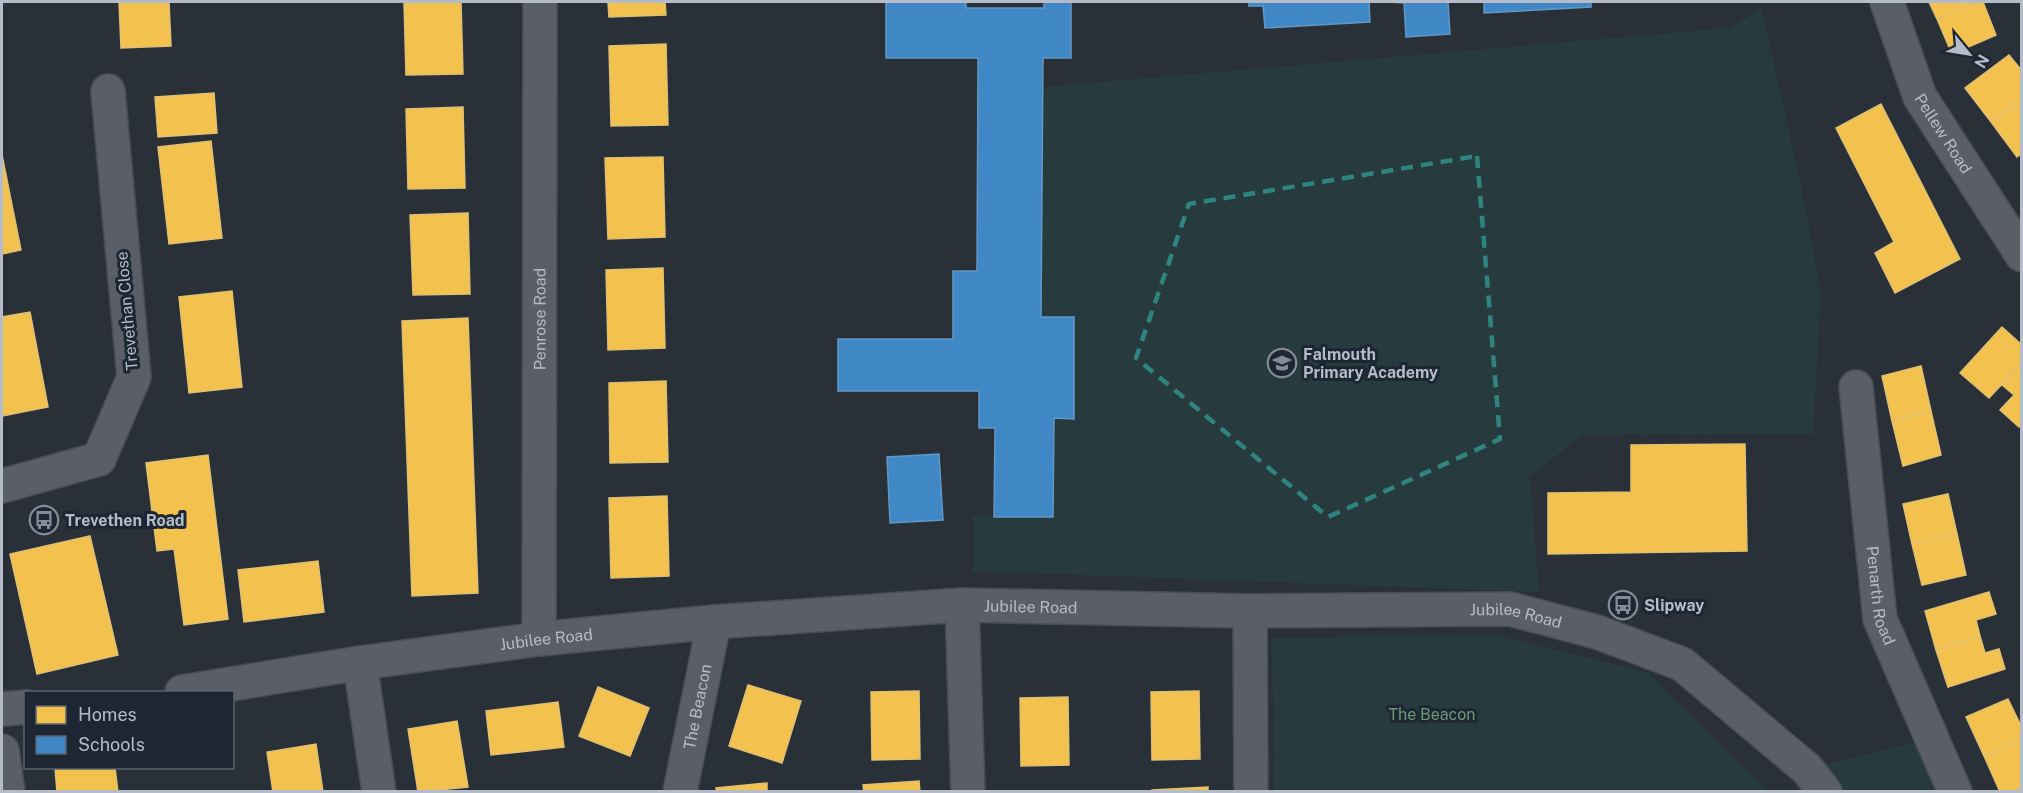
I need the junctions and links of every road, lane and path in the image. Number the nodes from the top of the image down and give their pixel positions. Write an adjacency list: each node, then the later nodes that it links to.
1 (540, 2): 10 (street, Penrose Road)
2 (1887, 2): 4 (street, Pellew Road)
3 (108, 91): 6 (street, Trevethan Close)
4 (2022, 255)
5 (1856, 387): 22 (street, Penarth Road)
6 (2, 486)
7 (962, 605): 8 (street, Jubilee Road); 9 (street, Jubilee Road); 19 (street)
8 (1250, 610): 20 (street); 21 (street, Jubilee Road)
9 (714, 622): 10 (street, Jubilee Road); 18 (street, The Beacon)
10 (538, 639): 11 (street, Jubilee Road)
11 (360, 663): 12 (street, Jubilee Road); 17 (street)
12 (194, 691)
13 (24, 707): 14 (street)
14 (2, 709)
15 (2, 751): 16 (street)
16 (8, 792)
17 (379, 792)
18 (680, 792)
19 (968, 792)
20 (1251, 792)
21 (1825, 792)
22 (1955, 792)

